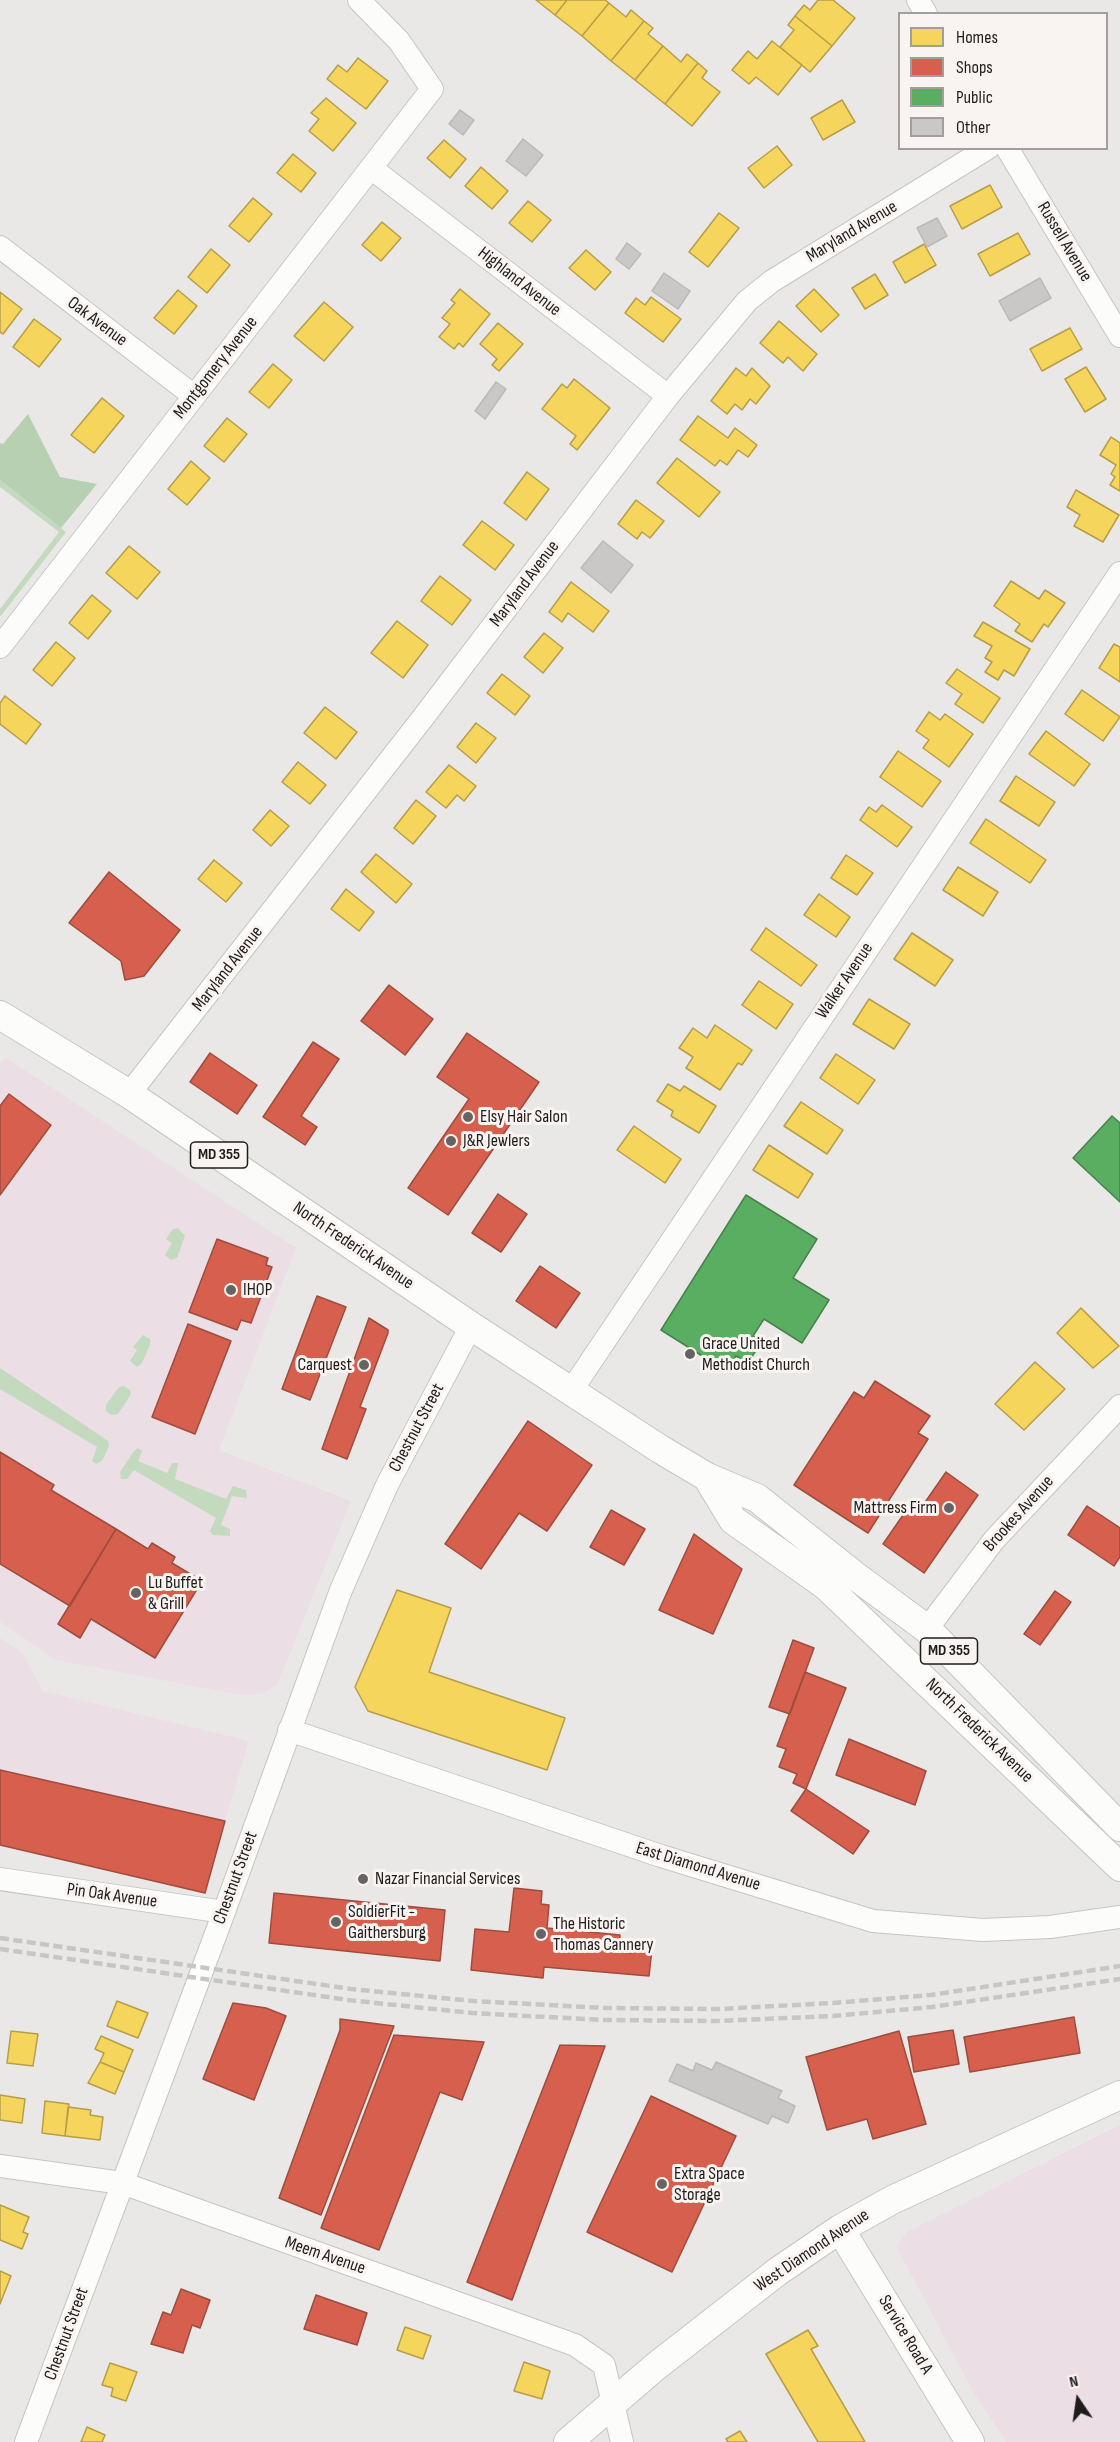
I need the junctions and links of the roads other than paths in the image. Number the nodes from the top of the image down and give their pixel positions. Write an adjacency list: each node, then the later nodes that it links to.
1 (359, 0): 4 (street, Montgomery Avenue)
2 (985, 150): 8 (street, Maryland Avenue)
3 (1008, 150): 6 (street, Russell Avenue)
4 (371, 168): 7 (street, Montgomery Avenue); 8 (street, Highland Avenue)
5 (0, 247): 7 (street, Oak Avenue)
6 (1120, 336)
7 (194, 396): 10 (street, Montgomery Avenue)
8 (668, 396): 12 (street, Maryland Avenue)
9 (1120, 573): 14 (street, Walker Avenue)
10 (0, 647)
11 (0, 1015): 12 (main road, North Frederick Avenue / MD 355)
12 (129, 1094): 13 (main road, North Frederick Avenue / MD 355)
13 (471, 1326): 14 (main road, North Frederick Avenue / MD 355); 18 (street, Chestnut Street)
14 (571, 1391): 16 (main road, North Frederick Avenue / MD 355)
15 (1120, 1406): 17 (street, Brookes Avenue)
16 (707, 1477): 17 (main road, North Frederick Avenue / MD 355); 20 (main road, North Frederick Avenue / MD 355)
17 (927, 1629): 19 (main road, North Frederick Avenue / MD 355)
18 (289, 1730): 22 (street, Chestnut Street); 23 (street, East Diamond Avenue)
19 (1120, 1827)
20 (1120, 1867)
21 (0, 1879): 22 (street, Pin Oak Avenue)
22 (224, 1912): 26 (street, Chestnut Street)
23 (1120, 1917)
24 (1120, 2095): 27 (main road, West Diamond Avenue)
25 (0, 2166): 26 (street, Meem Avenue)
26 (122, 2183): 28 (street, Meem Avenue); 29 (street, Chestnut Street)
27 (840, 2229): 28 (main road, West Diamond Avenue); 32 (main road, Service Road A)
28 (614, 2402): 30 (main road, West Diamond Avenue); 31 (street, Meem Avenue)
29 (26, 2442)
30 (568, 2442)
31 (622, 2442)
32 (970, 2442)

